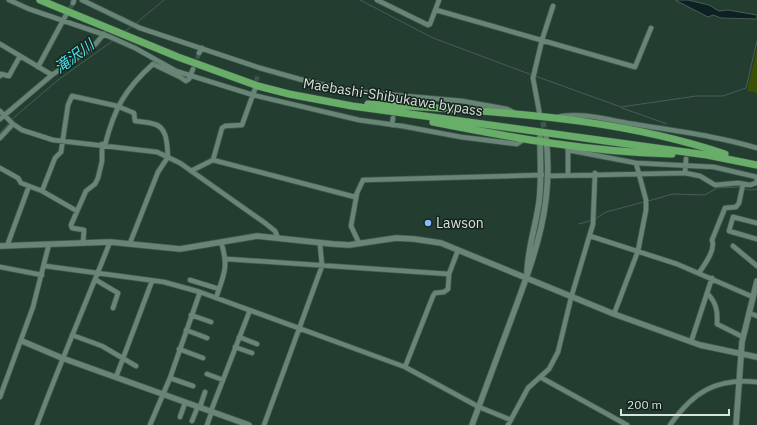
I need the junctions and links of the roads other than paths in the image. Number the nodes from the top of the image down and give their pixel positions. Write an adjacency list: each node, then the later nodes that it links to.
1 (9, 0): 9 (street)
2 (40, 0): 11 (highway, Maebashi-Shibukawa bypass)
3 (82, 0): 14 (street)
4 (377, 0): 7 (street)
5 (439, 0): 7 (street)
6 (553, 6): 12 (street)
7 (436, 10): 12 (street)
8 (66, 15): 9 (street)
9 (63, 21): 11 (street); 17 (street)
10 (651, 28): 12 (street)
11 (108, 33): 21 (street); 22 (street); 27 (highway, Maebashi-Shibukawa bypass)
12 (542, 40): 36 (street)
13 (0, 44): 16 (street)
14 (202, 48): 15 (street); 18 (street)
15 (199, 53)
16 (20, 56): 17 (street); 23 (street)
17 (38, 67): 21 (street)
18 (260, 68): 20 (street); 26 (street)
19 (193, 69): 22 (street)
20 (258, 74)
21 (52, 75): 31 (street)
22 (191, 75): 25 (street); 29 (street)
23 (0, 76)
24 (254, 89): 25 (street)
25 (253, 96): 38 (street); 51 (street)
26 (396, 96): 28 (street); 32 (street)
27 (320, 100): 30 (highway, Maebashi-Shibukawa bypass); 32 (highway)
28 (396, 102)
29 (117, 106): 44 (street); 45 (street); 49 (street)
30 (352, 106): 42 (highway); 48 (highway, Maebashi-Shibukawa bypass)
31 (3, 114): 35 (street); 37 (street)
32 (515, 114): 36 (highway)
33 (393, 118): 38 (street)
34 (557, 118): 36 (highway); 39 (street); 54 (highway)
35 (0, 119)
36 (541, 120)
37 (13, 124): 40 (street); 44 (street)
38 (392, 125): 42 (street)
39 (691, 134): 41 (street); 47 (street)
40 (0, 138)
41 (690, 139)
42 (523, 140): 43 (highway)
43 (543, 140): 46 (highway); 61 (street); 62 (street)
44 (63, 141): 45 (street); 66 (street)
45 (104, 145): 49 (street); 68 (street)
46 (567, 148): 48 (highway); 52 (street); 60 (street)
47 (757, 148)
48 (707, 155): 54 (highway, Maebashi-Shibukawa bypass)
49 (168, 158): 56 (street); 76 (street)
50 (686, 159): 53 (street)
51 (213, 160): 56 (street); 67 (street)
52 (636, 163): 53 (street); 58 (street)
53 (685, 165): 59 (street); 63 (street)
54 (757, 165)
55 (0, 168): 64 (street)
56 (191, 172): 71 (street)
57 (595, 173): 58 (street); 60 (street); 70 (street)
58 (638, 173): 59 (street); 84 (street)
59 (685, 173): 65 (street)
60 (568, 174): 62 (street)
61 (542, 175): 67 (street); 94 (street)
62 (548, 176): 94 (street)
63 (757, 178): 65 (street)
64 (29, 186): 66 (street); 81 (street)
65 (742, 187): 91 (street)
66 (42, 191): 68 (street)
67 (357, 193): 77 (street)
68 (76, 211): 75 (street)
69 (757, 223): 72 (street)
70 (590, 236): 84 (street); 105 (street)
71 (278, 238): 74 (street); 79 (street)
72 (757, 239)
73 (110, 242): 75 (street); 76 (street); 90 (street)
74 (221, 242): 76 (street); 85 (street)
75 (84, 243): 78 (street)
76 (130, 243)
77 (359, 243): 79 (street); 83 (street)
78 (50, 244): 81 (street); 86 (street)
79 (320, 244): 87 (street)
80 (0, 246): 81 (street)
81 (7, 246)
82 (733, 246): 88 (street)
83 (458, 250): 92 (street); 94 (street)
84 (638, 251): 91 (street); 109 (street)
85 (227, 259): 87 (street); 100 (street)
86 (45, 266): 90 (street); 93 (street)
87 (322, 266): 92 (street); 113 (street)
88 (757, 266)
89 (0, 267): 93 (street)
90 (98, 272): 96 (street); 97 (street)
91 (699, 273): 95 (street)
92 (450, 274): 131 (street)
93 (42, 275): 119 (street)
94 (526, 278): 105 (street); 145 (street)
95 (712, 278): 102 (street); 103 (street)
96 (96, 280): 106 (street); 115 (street)
97 (152, 280): 101 (street); 128 (street)
98 (190, 280): 100 (street)
99 (757, 282): 103 (street)
100 (219, 289): 104 (street)
101 (200, 292): 104 (street); 110 (street)
102 (707, 293): 117 (street); 120 (street)
103 (753, 297): 108 (street)
104 (216, 298): 107 (street)
105 (571, 298): 109 (street); 134 (street)
106 (112, 308)
107 (250, 310): 113 (street); 116 (street)
108 (749, 313): 111 (street); 117 (street)
109 (614, 314): 120 (street)
110 (191, 315): 112 (street); 114 (street)
111 (757, 316)
112 (211, 322)
113 (298, 329): 131 (street); 154 (street)
114 (186, 330): 118 (street); 123 (street)
115 (72, 335): 127 (street); 128 (street)
116 (239, 337): 121 (street); 122 (street)
117 (743, 337): 125 (street)
118 (208, 338)
119 (22, 341): 127 (street); 142 (street)
120 (691, 342): 125 (street)
121 (257, 344)
122 (236, 347): 124 (street); 136 (street)
123 (179, 349): 129 (street); 135 (street)
124 (252, 353)
125 (741, 354): 126 (street); 137 (street)
126 (757, 357)
127 (62, 358): 133 (street); 150 (street)
128 (123, 358): 130 (street); 133 (street)
129 (203, 358)
130 (136, 366)
131 (405, 367): 145 (street)
132 (207, 374): 136 (street)
133 (116, 377): 141 (street)
134 (540, 377): 149 (street); 156 (street)
135 (170, 378): 139 (street); 141 (street)
136 (223, 380): 146 (street)
137 (740, 380): 138 (street); 157 (street); 158 (street)
138 (757, 382)
139 (193, 386)
140 (205, 392): 144 (street)
141 (162, 394): 143 (street); 151 (street)
142 (0, 397)
143 (185, 403): 144 (street); 147 (street)
144 (199, 406): 146 (street); 148 (street)
145 (478, 407): 149 (street); 155 (street)
146 (212, 411): 152 (street); 153 (street)
147 (180, 417)
148 (192, 420)
149 (509, 423)
150 (37, 425)
151 (150, 425)
152 (207, 425)
153 (249, 425)
154 (264, 425)
155 (472, 425)
156 (627, 425)
157 (670, 425)
158 (736, 425)

